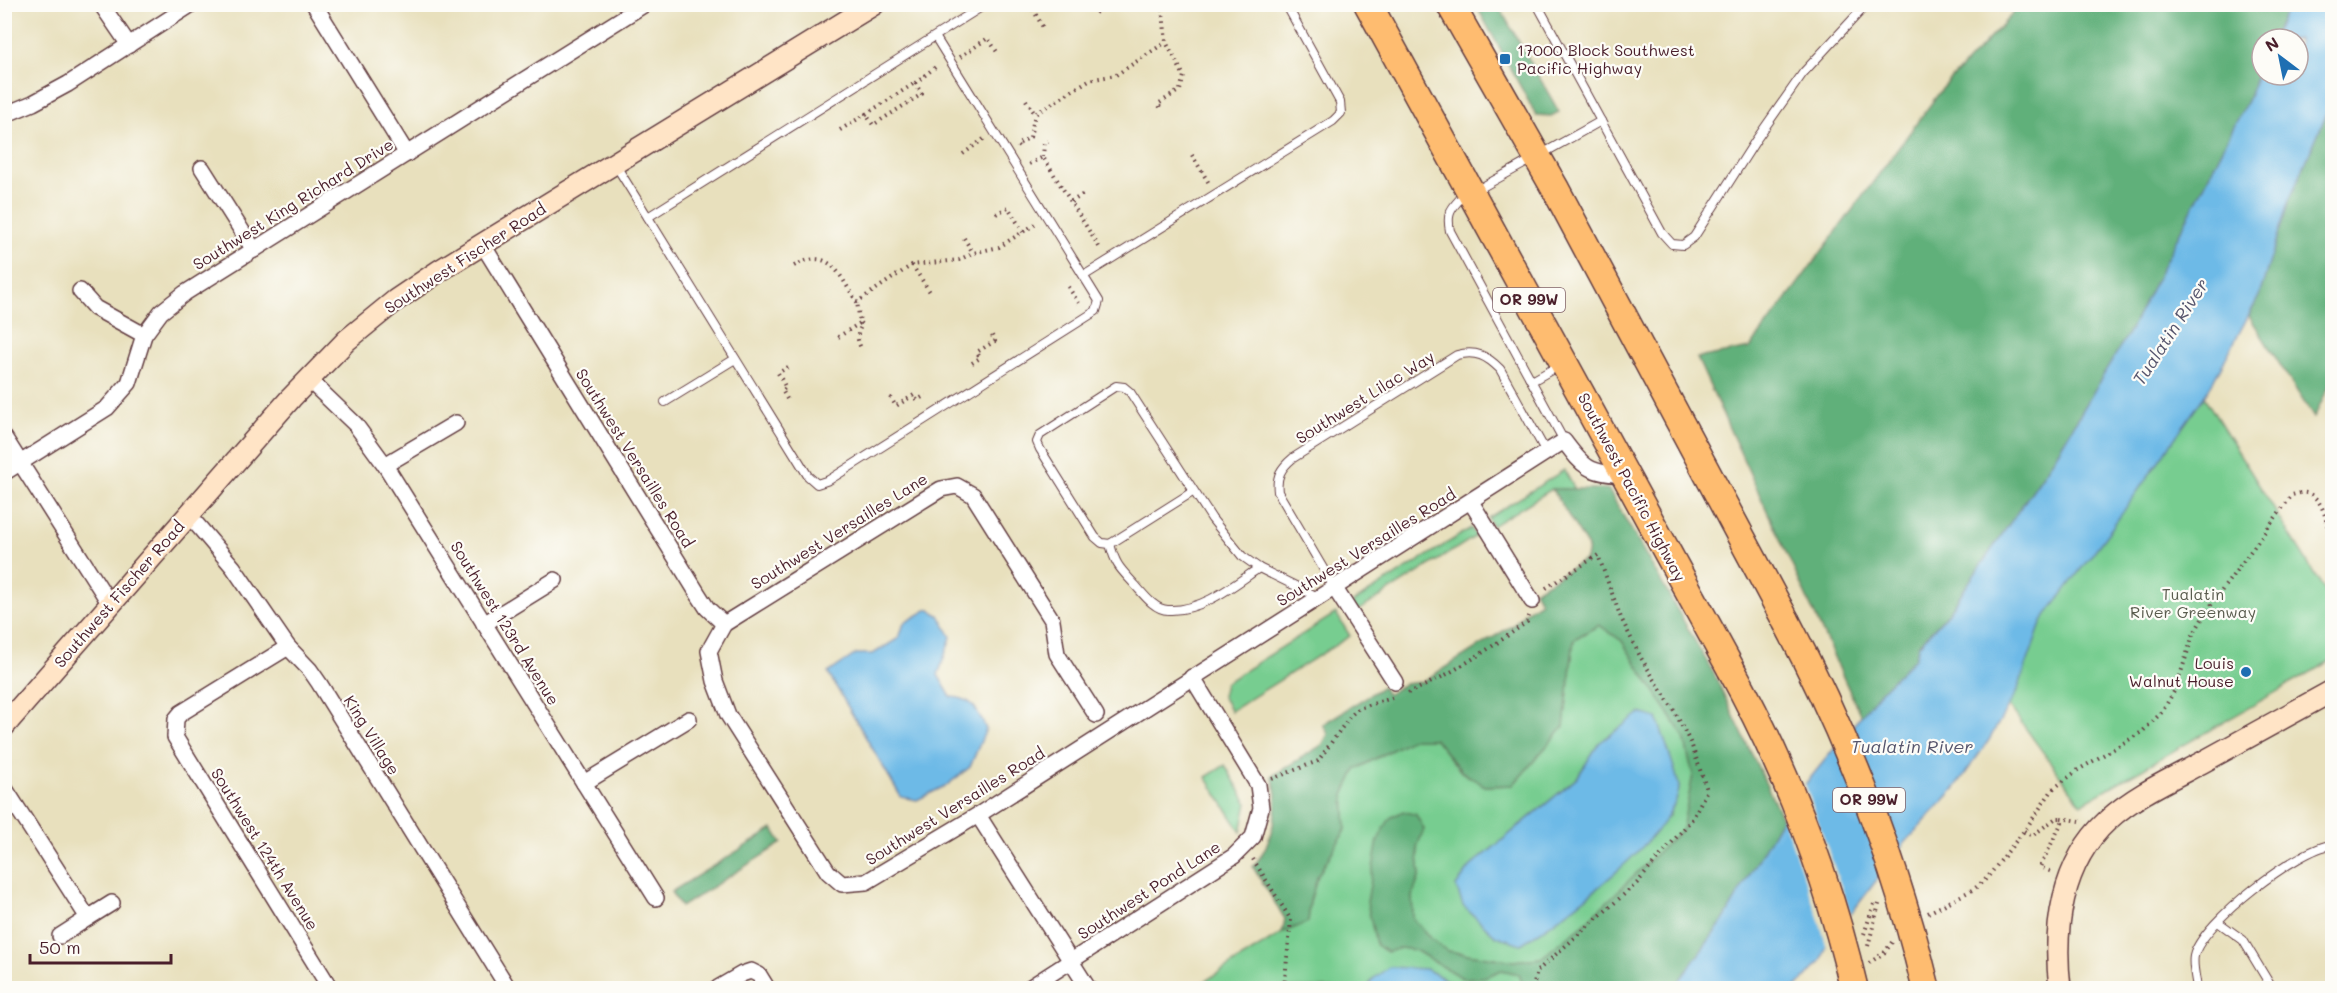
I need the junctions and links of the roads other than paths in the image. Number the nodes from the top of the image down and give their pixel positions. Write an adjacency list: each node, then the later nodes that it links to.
1 (101, 4): 14 (street)
2 (192, 4): 14 (street)
3 (314, 4): 17 (street)
4 (645, 4): 17 (street, Southwest King Richard Drive)
5 (873, 4): 12 (street, Southwest Fischer Road)
6 (986, 4): 13 (lane)
7 (1286, 4): 25 (lane)
8 (1368, 4): 21 (highway, Southwest Pacific Highway / OR 99W)
9 (1450, 4): 18 (highway, OR 99W)
10 (1537, 4): 16 (lane)
11 (1867, 4): 16 (lane)
12 (851, 10): 19 (street, Southwest Fischer Road)
13 (936, 38): 22 (lane); 25 (lane)
14 (129, 45): 15 (street)
15 (4, 115)
16 (1601, 121): 18 (lane)
17 (407, 154): 24 (street, Southwest King Richard Drive)
18 (1536, 157): 21 (lane); 77 (highway, OR 99W, bridge)
19 (615, 164): 22 (lane); 23 (street, Southwest Fischer Road)
20 (202, 168): 24 (street)
21 (1470, 194): 29 (highway, Southwest Pacific Highway / OR 99W); 31 (lane)
22 (648, 217): 28 (lane)
23 (483, 245): 30 (street, Southwest Fischer Road); 52 (street, Southwest Versailles Road)
24 (254, 250): 27 (street, Southwest King Richard Drive)
25 (1085, 275): 28 (lane)
26 (80, 291): 27 (street)
27 (144, 334): 37 (street, Southwest King Richard Drive)
28 (735, 358): 32 (lane)
29 (1564, 362): 31 (lane); 40 (highway, Southwest Pacific Highway / OR 99W)
30 (308, 379): 38 (street, Southwest 123rd Avenue); 43 (street, Southwest Fischer Road)
31 (1532, 381): 35 (lane)
32 (665, 402)
33 (456, 423): 38 (street)
34 (4, 437): 37 (street)
35 (1564, 441): 36 (street, Southwest Versailles Road); 40 (street)
36 (1546, 452): 42 (street, Southwest Versailles Road); 47 (lane, Southwest Lilac Way)
37 (21, 463): 39 (street, Southwest King Richard Drive); 50 (street)
38 (385, 465): 51 (street, Southwest 123rd Avenue)
39 (4, 473)
40 (1624, 475): 76 (highway, Southwest Pacific Highway / OR 99W, bridge)
41 (1194, 491): 44 (lane); 44 (lane); 45 (lane)
42 (1471, 502): 47 (street, Southwest Versailles Road); 49 (street)
43 (188, 514): 50 (street, Southwest Fischer Road); 53 (street, King Village)
44 (1110, 544): 45 (lane)
45 (1259, 568): 48 (lane)
46 (555, 580): 51 (street)
47 (1334, 587): 48 (street, Southwest Versailles Road); 55 (street)
48 (1318, 597): 54 (street, Southwest Versailles Road)
49 (1532, 599)
50 (110, 604): 59 (street, Southwest Fischer Road)
51 (484, 624): 60 (street, Southwest 123rd Avenue)
52 (724, 624): 57 (street, Southwest Versailles Lane); 62 (street, Southwest Versailles Road)
53 (288, 647): 70 (street, Southwest 124th Avenue); 71 (street, King Village)
54 (1192, 676): 62 (street, Southwest Versailles Road); 69 (street, Southwest Pond Lane)
55 (1395, 682)
56 (2332, 691): 78 (street)
57 (1096, 715)
58 (689, 718): 60 (street)
59 (4, 726)
60 (584, 783): 64 (street, Southwest 123rd Avenue)
61 (4, 787): 66 (street)
62 (978, 814): 69 (street)
63 (2332, 845): 67 (lane)
64 (656, 898)
65 (112, 903): 66 (street)
66 (88, 918): 68 (street)
67 (2218, 922): 79 (lane); 80 (lane)
68 (60, 936)
69 (1071, 962): 74 (street, Southwest Pond Lane); 75 (street)
70 (330, 988)
71 (508, 988)
72 (718, 988): 73 (street)
73 (767, 988)
74 (1029, 988)
75 (1089, 988)
76 (1854, 988)
77 (1926, 988)
78 (2060, 988)
79 (2196, 988)
80 (2271, 988)

